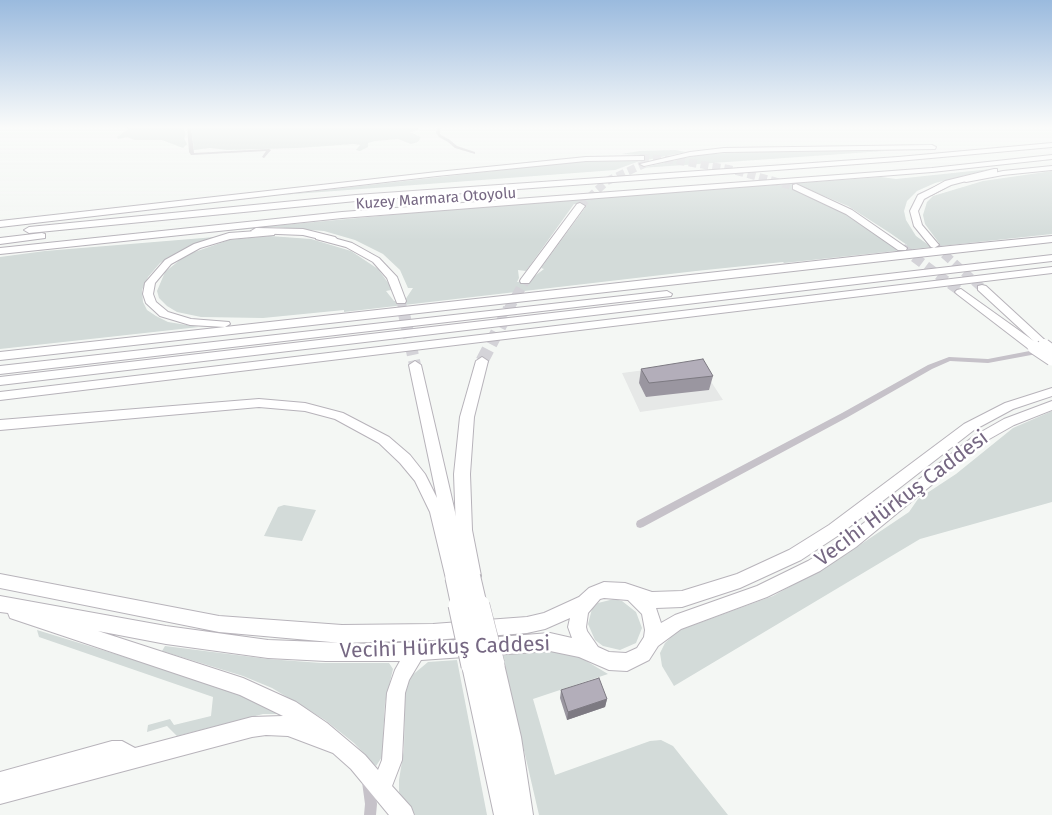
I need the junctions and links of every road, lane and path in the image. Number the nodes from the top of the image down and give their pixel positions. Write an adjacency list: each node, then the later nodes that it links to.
1 (540, 164): 11 (highway)
2 (709, 164): 11 (highway)
3 (823, 164): 13 (highway, Kuzey Marmara Otoyolu)
4 (902, 164): 13 (highway, Kuzey Marmara Otoyolu)
5 (987, 164): 21 (highway)
6 (1036, 164): 9 (highway)
7 (1052, 168): 9 (main road)
8 (796, 187): 19 (highway)
9 (928, 192): 18 (main road)
10 (580, 206): 25 (highway)
11 (92, 214): 12 (highway)
12 (0, 224)
13 (86, 227): 14 (highway, Kuzey Marmara Otoyolu); 17 (highway, Kuzey Marmara Otoyolu)
14 (0, 234)
15 (332, 239): 21 (highway); 28 (main road); 28 (main road)
16 (1052, 239): 28 (main road)
17 (0, 241)
18 (934, 245)
19 (902, 248)
20 (1052, 250): 34 (main road)
21 (12, 251): 22 (highway)
22 (0, 252)
23 (1052, 258): 35 (main road)
24 (1052, 270): 37 (main road)
25 (525, 281)
26 (982, 288): 29 (main road)
27 (961, 292): 29 (highway)
28 (405, 305): 30 (main road)
29 (1046, 348): 31 (highway, bridge); 40 (street)
30 (0, 356)
31 (1052, 359)
32 (482, 361): 41 (highway)
33 (415, 365): 41 (main road)
34 (0, 370)
35 (0, 381)
36 (1052, 392): 43 (main road, Vecihi Hürkuş Caddesi)
37 (0, 396)
38 (1052, 404): 46 (main road, Vecihi Hürkuş Caddesi)
39 (0, 425): 41 (main road)
40 (640, 524)
41 (462, 577): 49 (highway, bridge)
42 (0, 581): 44 (main road, Vecihi Hürkuş Caddesi)
43 (634, 596): 44 (main road, Vecihi Hürkuş Caddesi); 46 (main road)
44 (584, 602): 48 (main road)
45 (0, 604): 47 (main road, Vecihi Hürkuş Caddesi); 50 (main road)
46 (652, 640): 48 (main road, Vecihi Hürkuş Caddesi)
47 (416, 652): 48 (main road, Vecihi Hürkuş Caddesi); 54 (main road)
48 (600, 658)
49 (482, 665): 58 (main road); 59 (main road); 60 (highway)
50 (339, 745): 51 (main road); 52 (main road)
51 (131, 757): 53 (main road); 55 (main road)
52 (358, 762): 54 (main road); 56 (street)
53 (0, 782)
54 (381, 787): 57 (main road)
55 (0, 794)
56 (370, 815)
57 (403, 815)
58 (505, 815)
59 (514, 815)
60 (521, 815)

